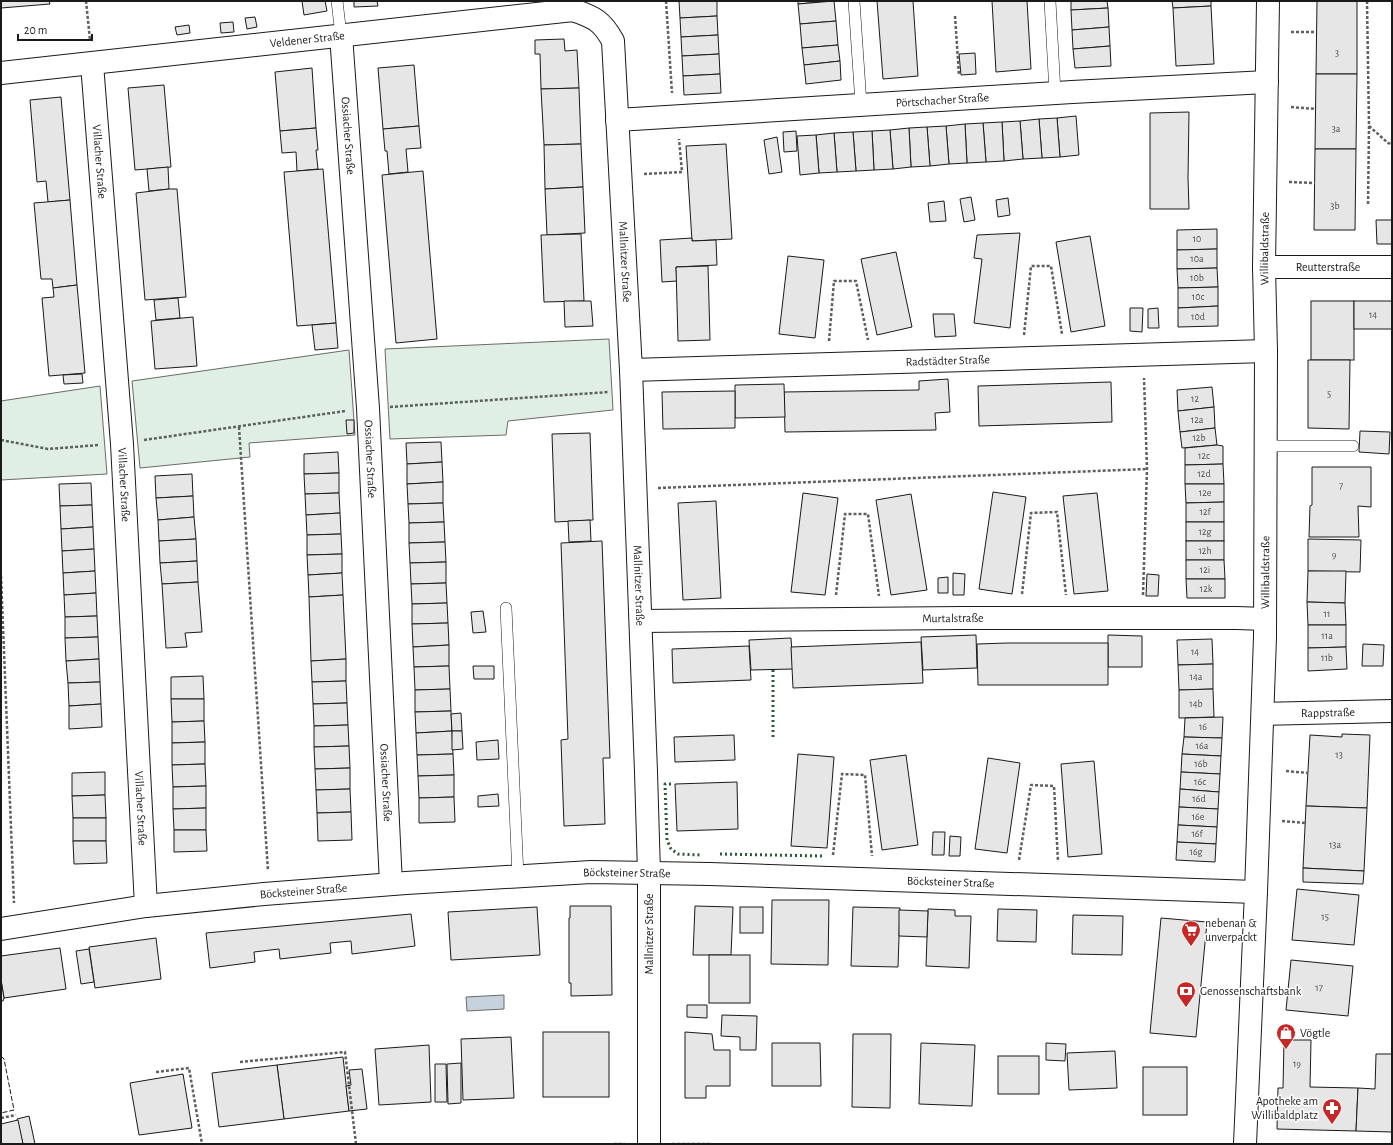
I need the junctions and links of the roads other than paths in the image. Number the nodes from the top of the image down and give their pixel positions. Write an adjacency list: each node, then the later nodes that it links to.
1 (337, 1): 6 (lane)
2 (854, 1): 11 (lane)
3 (1050, 1): 10 (lane)
4 (1268, 1): 9 (street, Willibaldstraße)
5 (607, 30): 6 (street, Veldener Straße); 12 (street, Mallnitzer Straße)
6 (341, 35): 7 (street, Veldener Straße); 26 (street, Ossiacher Straße)
7 (92, 64): 8 (street, Veldener Straße); 28 (street, Villacher Straße)
8 (1, 73)
9 (1267, 82): 10 (street, Pörtschacher Straße); 13 (street, Willibaldstraße)
10 (1055, 93): 11 (street, Pörtschacher Straße)
11 (861, 104): 12 (street, Pörtschacher Straße)
12 (617, 120): 16 (street, Mallnitzer Straße)
13 (1264, 267): 14 (street, Reutterstraße); 15 (street, Willibaldstraße)
14 (1392, 267)
15 (1266, 351): 16 (street, Radstädter Straße); 17 (street, Willibaldstraße)
16 (631, 370): 21 (street, Mallnitzer Straße)
17 (1266, 446): 18 (lane); 20 (street, Willibaldstraße)
18 (1353, 446)
19 (506, 608): 25 (lane)
20 (1265, 619): 21 (street, Murtalstraße); 23 (street, Willibaldstraße)
21 (641, 621): 24 (street, Mallnitzer Straße)
22 (1392, 711): 23 (street, Rappstraße)
23 (1263, 714): 27 (street, Willibaldstraße)
24 (649, 873): 25 (street, Böcksteiner Straße); 27 (street, Böcksteiner Straße); 30 (street, Mallnitzer Straße)
25 (518, 876): 26 (street, Böcksteiner Straße)
26 (391, 884): 28 (street, Böcksteiner Straße)
27 (1256, 892): 31 (street, Willibaldstraße)
28 (146, 906): 29 (street, Böcksteiner Straße)
29 (8, 928)
30 (649, 1144)
31 (1245, 1144)

